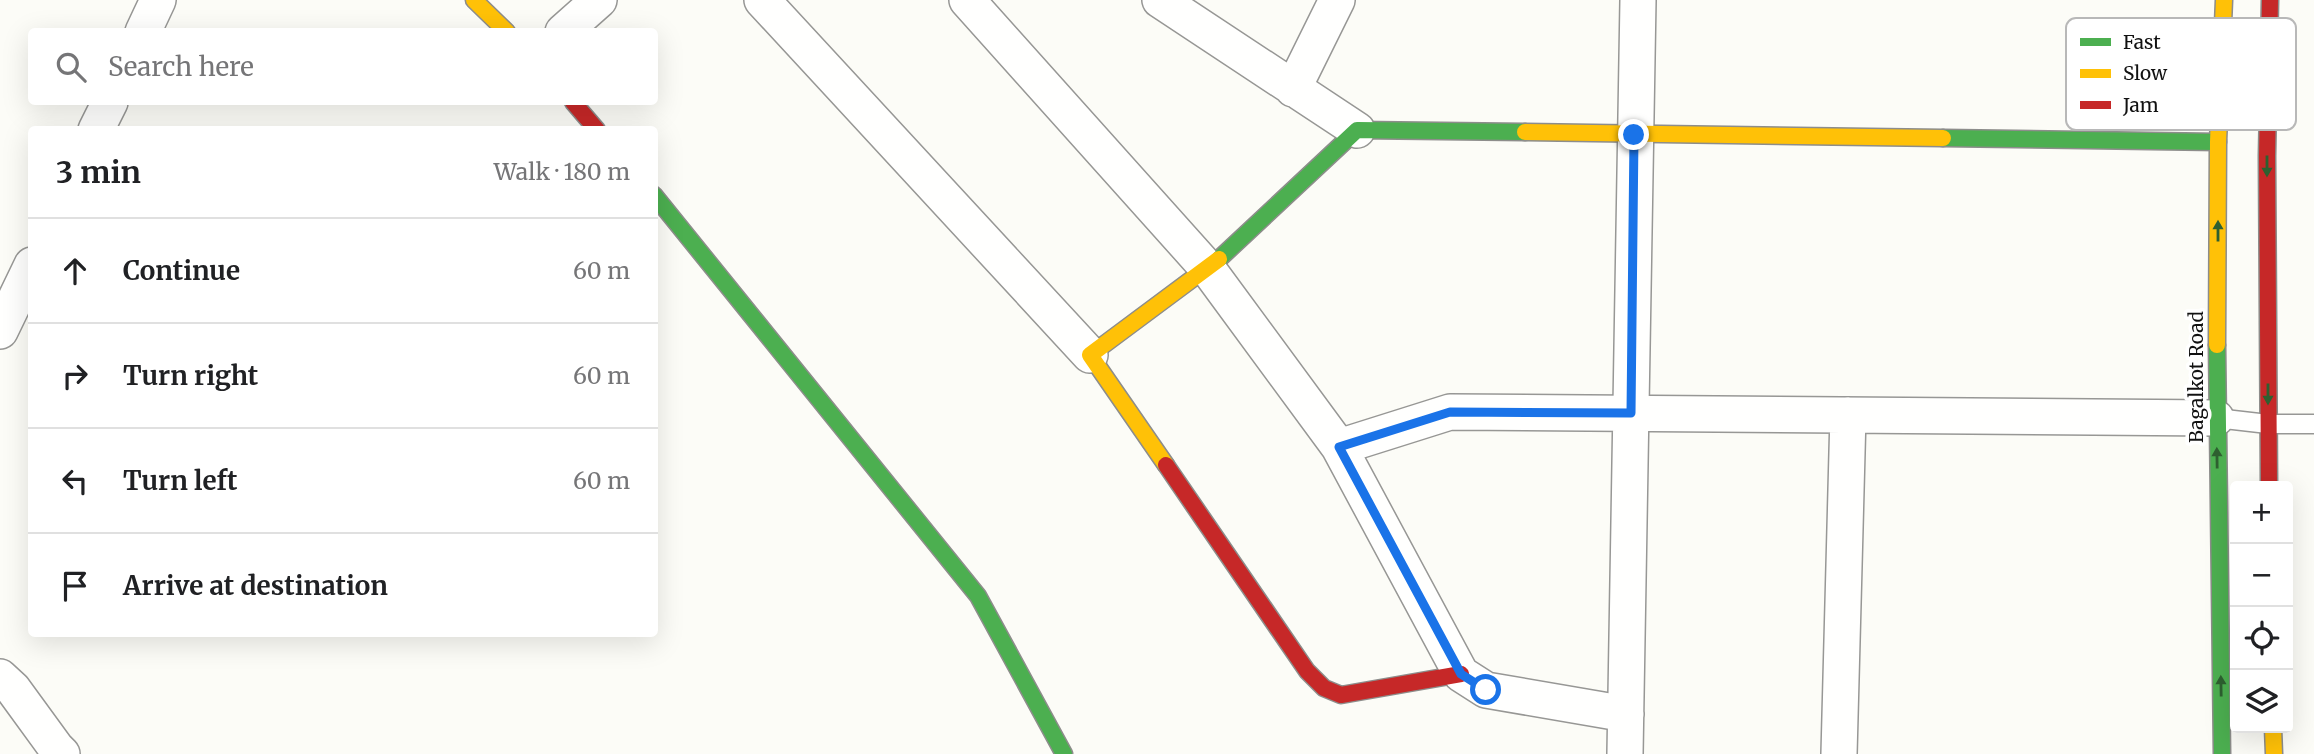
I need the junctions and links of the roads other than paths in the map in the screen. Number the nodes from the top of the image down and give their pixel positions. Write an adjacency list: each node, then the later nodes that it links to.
1 (158, 0): 13 (street)
2 (474, 0): 14 (main road)
3 (599, 0): 15 (street)
4 (762, 0): 30 (street)
5 (967, 0): 27 (street)
6 (1160, 0): 16 (street)
7 (1337, 0): 16 (street)
8 (1638, 0): 24 (street)
9 (2224, 0): 11 (main road, Bagalkot Road)
10 (2270, 0): 12 (main road, one-way to 12)
11 (2223, 18)
12 (2270, 18)
13 (145, 28)
14 (503, 28)
15 (568, 28)
16 (1293, 89): 21 (street)
17 (108, 105): 19 (street)
18 (576, 105): 20 (main road)
19 (98, 126)
20 (594, 126)
21 (1357, 130): 24 (main road); 27 (main road)
22 (2219, 130): 25 (main road, Bagalkot Road)
23 (2267, 130): 34 (main road, one-way to 34)
24 (1634, 135): 25 (main road); 31 (street)
25 (2218, 142): 33 (main road, Bagalkot Road, one-way to 25)
26 (658, 200): 43 (main road)
27 (1208, 269): 30 (main road); 36 (street)
28 (28, 273): 29 (street)
29 (0, 331)
30 (1090, 355): 38 (main road)
31 (1631, 413): 32 (street); 36 (street); 40 (street)
32 (1848, 415): 33 (street); 45 (street)
33 (2216, 418): 34 (lane); 46 (main road, Bagalkot Road, one-way to 33)
34 (2268, 424): 35 (lane); 37 (main road)
35 (2314, 424)
36 (1339, 447): 38 (street)
37 (2269, 481)
38 (1461, 674): 40 (street)
39 (4, 695): 42 (street)
40 (1626, 714): 44 (street)
41 (2273, 733): 47 (main road)
42 (62, 754)
43 (1064, 754)
44 (1625, 754)
45 (1839, 754)
46 (2222, 754)
47 (2274, 754)

